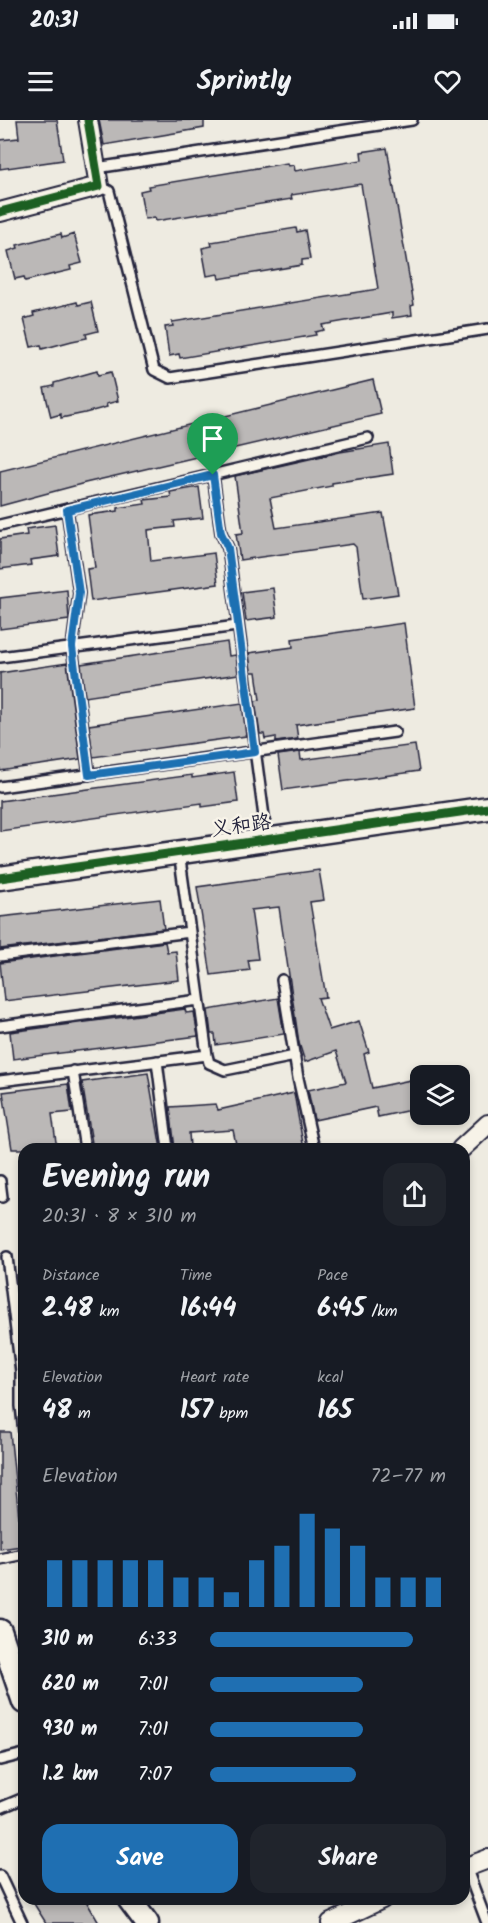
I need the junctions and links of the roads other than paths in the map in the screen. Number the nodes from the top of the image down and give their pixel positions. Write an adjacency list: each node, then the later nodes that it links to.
1 (88, 120): 3 (street)
2 (412, 120): 3 (lane)
3 (98, 177): 4 (street); 5 (lane)
4 (0, 212)
5 (488, 330)
6 (368, 438): 7 (lane)
7 (213, 475): 8 (lane); 10 (lane)
8 (67, 510): 9 (lane); 11 (lane)
9 (0, 525)
10 (237, 626): 11 (lane); 14 (lane)
11 (72, 647): 12 (lane); 15 (lane)
12 (0, 657)
13 (395, 732): 14 (lane)
14 (255, 752): 15 (lane); 18 (lane)
15 (89, 775): 16 (lane)
16 (0, 787)
17 (488, 808): 18 (street, 义和路)
18 (267, 839): 19 (street, 义和路)
19 (179, 852): 20 (street, 义和路); 21 (lane)
20 (0, 878)
21 (190, 932): 22 (lane); 24 (lane)
22 (0, 956)
23 (282, 980): 27 (lane)
24 (199, 1000): 25 (lane); 26 (lane)
25 (0, 1026)
26 (207, 1054): 27 (lane); 28 (lane)
27 (295, 1056): 34 (lane)
28 (157, 1061): 29 (lane); 33 (lane)
29 (74, 1071): 30 (lane); 32 (lane)
30 (0, 1081)
31 (488, 1124): 35 (street)
32 (84, 1143)
33 (167, 1143)
34 (313, 1143)
35 (467, 1143)
36 (0, 1181): 37 (lane)
37 (2, 1197)
38 (7, 1257): 39 (lane)
39 (18, 1347)
40 (18, 1555): 41 (lane)
41 (0, 1559)
42 (2, 1641): 43 (street)
43 (18, 1685)
44 (18, 1756): 45 (lane)
45 (0, 1760)
46 (18, 1800): 47 (lane)
47 (0, 1808)
48 (488, 1859): 49 (street)
49 (470, 1865)
50 (0, 1876): 54 (lane)
51 (470, 1880): 57 (lane)
52 (134, 1905): 55 (street)
53 (369, 1905): 56 (street)
54 (22, 1923)
55 (147, 1923)
56 (331, 1923)
57 (487, 1923)

